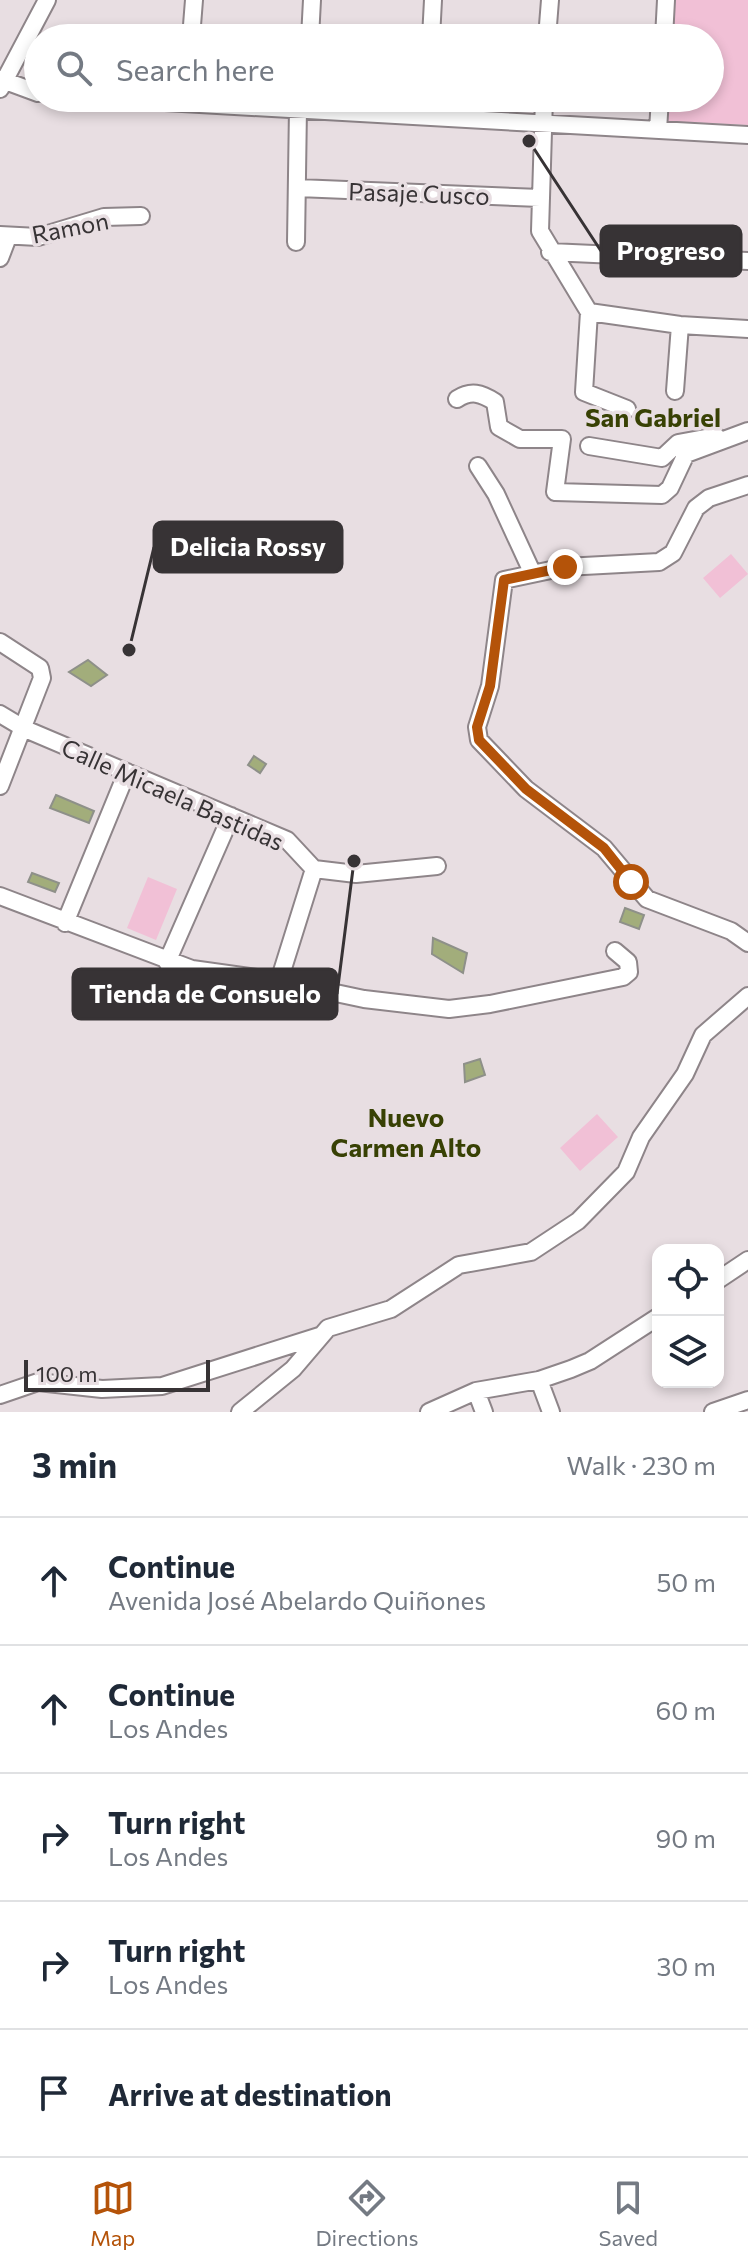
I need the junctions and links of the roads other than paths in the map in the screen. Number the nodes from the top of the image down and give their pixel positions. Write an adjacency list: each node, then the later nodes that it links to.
1 (47, 0): 7 (street)
2 (194, 0): 8 (street)
3 (312, 0): 9 (street)
4 (433, 0): 10 (street)
5 (550, 0): 11 (street)
6 (666, 0): 12 (street)
7 (34, 24)
8 (192, 24)
9 (311, 24)
10 (432, 24)
11 (548, 24)
12 (665, 24)
13 (24, 42): 14 (street)
14 (1, 83): 15 (street)
15 (24, 89)
16 (304, 112): 23 (street)
17 (468, 112): 20 (street)
18 (543, 112): 20 (street)
19 (659, 112): 21 (street)
20 (543, 123): 21 (street); 24 (street)
21 (658, 130): 22 (street)
22 (748, 135)
23 (298, 188): 24 (street, Pasaje Cusco); 27 (street)
24 (540, 198): 28 (street)
25 (141, 216): 26 (street, Ramon)
26 (4, 236): 29 (street)
27 (296, 242)
28 (550, 252): 30 (street); 31 (street)
29 (0, 258)
30 (748, 261)
31 (589, 312): 32 (street); 36 (street)
32 (680, 325): 33 (street); 34 (street)
33 (748, 329)
34 (675, 391)
35 (457, 399): 37 (street)
36 (627, 409)
37 (743, 433): 38 (street)
38 (589, 446)
39 (478, 466): 41 (street)
40 (748, 485): 41 (street)
41 (532, 572): 52 (street)
42 (0, 642): 44 (street)
43 (0, 714): 44 (street, Calle Micaela Bastidas)
44 (25, 729): 45 (street, Calle Micaela Bastidas); 46 (street)
45 (127, 772): 47 (street, Calle Micaela Bastidas); 51 (street)
46 (0, 786)
47 (231, 816): 49 (street, Calle Micaela Bastidas); 54 (street)
48 (437, 866): 49 (street)
49 (314, 869): 55 (street)
50 (0, 896): 51 (street)
51 (65, 923): 54 (street)
52 (748, 943)
53 (615, 951): 55 (street)
54 (167, 962): 55 (street)
55 (279, 981)
56 (748, 996): 60 (street)
57 (748, 1260): 58 (street)
58 (724, 1276)
59 (652, 1321): 61 (street)
60 (319, 1336): 63 (street); 65 (street)
61 (539, 1380): 62 (street); 68 (street)
62 (476, 1391): 66 (street); 67 (street)
63 (0, 1395)
64 (748, 1400): 69 (street)
65 (240, 1412)
66 (429, 1412)
67 (484, 1412)
68 (551, 1412)
69 (714, 1412)

